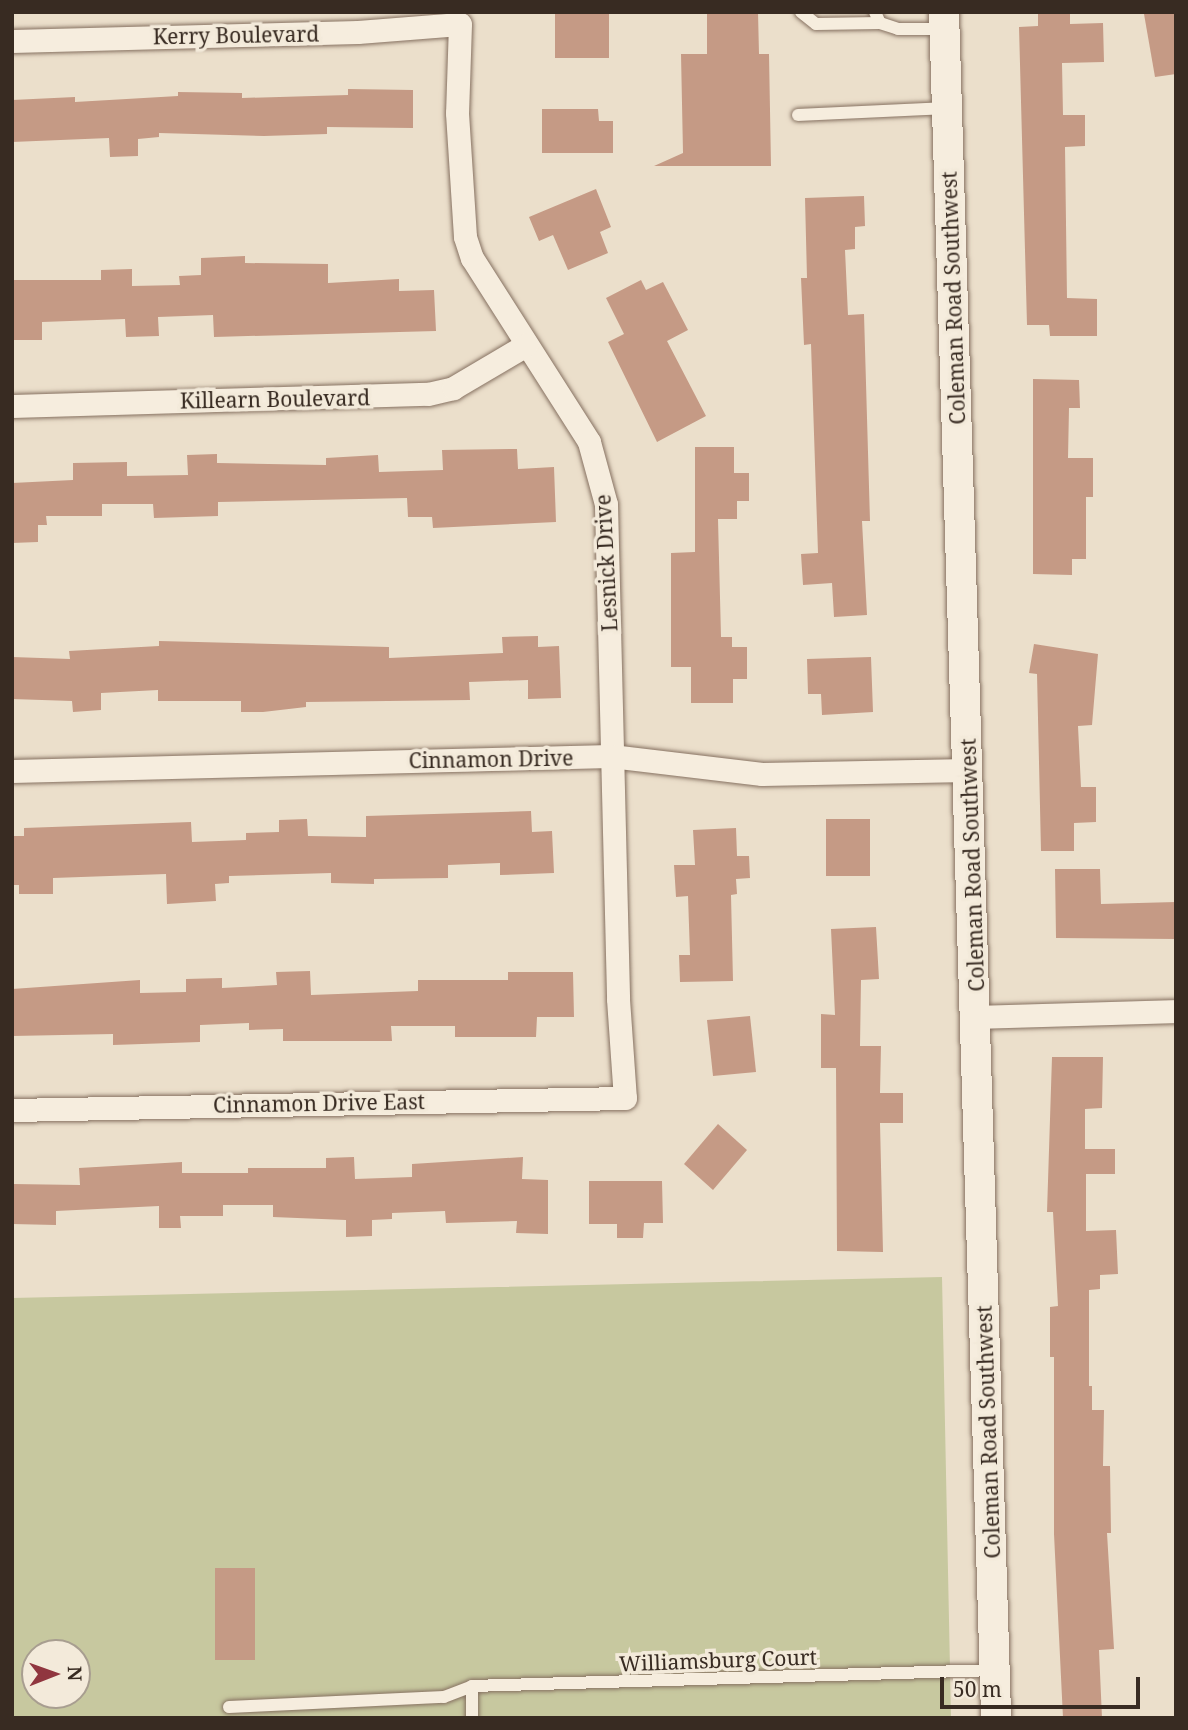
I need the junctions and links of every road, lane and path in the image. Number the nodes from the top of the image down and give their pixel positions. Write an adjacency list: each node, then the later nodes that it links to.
1 (801, 12): 2 (lane)
2 (877, 18): 3 (lane)
3 (945, 20): 6 (street, Coleman Road Southwest)
4 (460, 24): 5 (street, Kerry Boulevard); 8 (street, Lesnick Drive)
5 (12, 41)
6 (947, 108): 7 (lane); 11 (street, Coleman Road Southwest)
7 (798, 115)
8 (526, 345): 9 (street, Killearn Boulevard); 10 (street, Lesnick Drive)
9 (12, 406)
10 (611, 756): 11 (street, Cinnamon Drive); 12 (street, Cinnamon Drive); 15 (street, Lesnick Drive)
11 (968, 770): 14 (street, Coleman Road Southwest)
12 (12, 771)
13 (1176, 1011): 14 (street)
14 (977, 1017): 17 (street, Coleman Road Southwest)
15 (625, 1098): 16 (street, Cinnamon Drive East)
16 (12, 1110)
17 (995, 1670): 18 (lane, Williamsburg Court); 21 (street, Coleman Road Southwest)
18 (472, 1686): 19 (lane, Williamsburg Court); 20 (lane)
19 (229, 1707)
20 (472, 1718)
21 (996, 1718)

